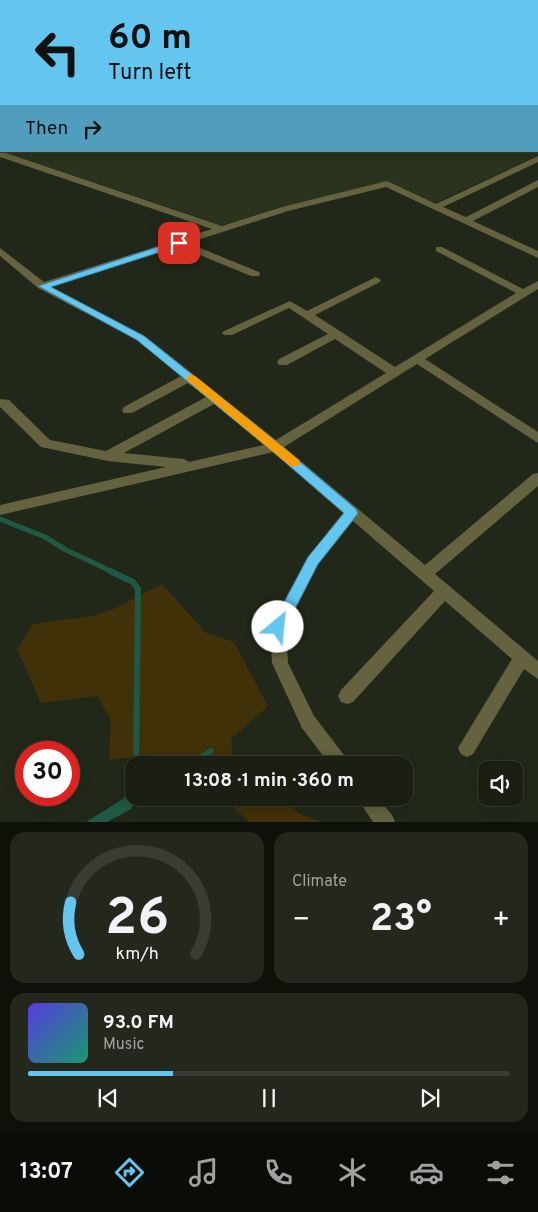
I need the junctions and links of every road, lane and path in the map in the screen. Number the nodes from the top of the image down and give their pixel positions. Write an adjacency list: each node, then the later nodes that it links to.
1 (1, 155): 6 (street)
2 (538, 159): 4 (street)
3 (538, 183): 5 (street)
4 (436, 207): 5 (street); 6 (street)
5 (466, 221): 10 (street)
6 (222, 228): 7 (street)
7 (179, 243): 11 (street); 14 (street)
8 (438, 249): 15 (street)
9 (0, 251): 14 (street)
10 (538, 255)
11 (255, 274)
12 (376, 280): 16 (street)
13 (538, 284): 15 (street)
14 (42, 286): 22 (street)
15 (523, 293): 19 (street)
16 (307, 315): 17 (street); 18 (street)
17 (228, 333)
18 (336, 334): 20 (street); 21 (street)
19 (417, 359): 21 (street); 26 (street)
20 (283, 362)
21 (395, 373): 27 (street)
22 (189, 377): 23 (street); 25 (street)
23 (215, 398): 27 (street); 28 (street)
24 (0, 403): 28 (street)
25 (128, 410)
26 (538, 438)
27 (275, 447): 29 (street); 32 (street)
28 (108, 456): 29 (street)
29 (194, 466): 31 (street)
30 (538, 478): 33 (street)
31 (0, 510)
32 (352, 513): 33 (street); 39 (street)
33 (425, 574): 34 (street)
34 (443, 592): 35 (street); 37 (street)
35 (522, 658): 36 (street); 38 (street)
36 (538, 671)
37 (348, 696)
38 (467, 748)
39 (334, 756)
40 (372, 806): 41 (street)
41 (385, 822)

